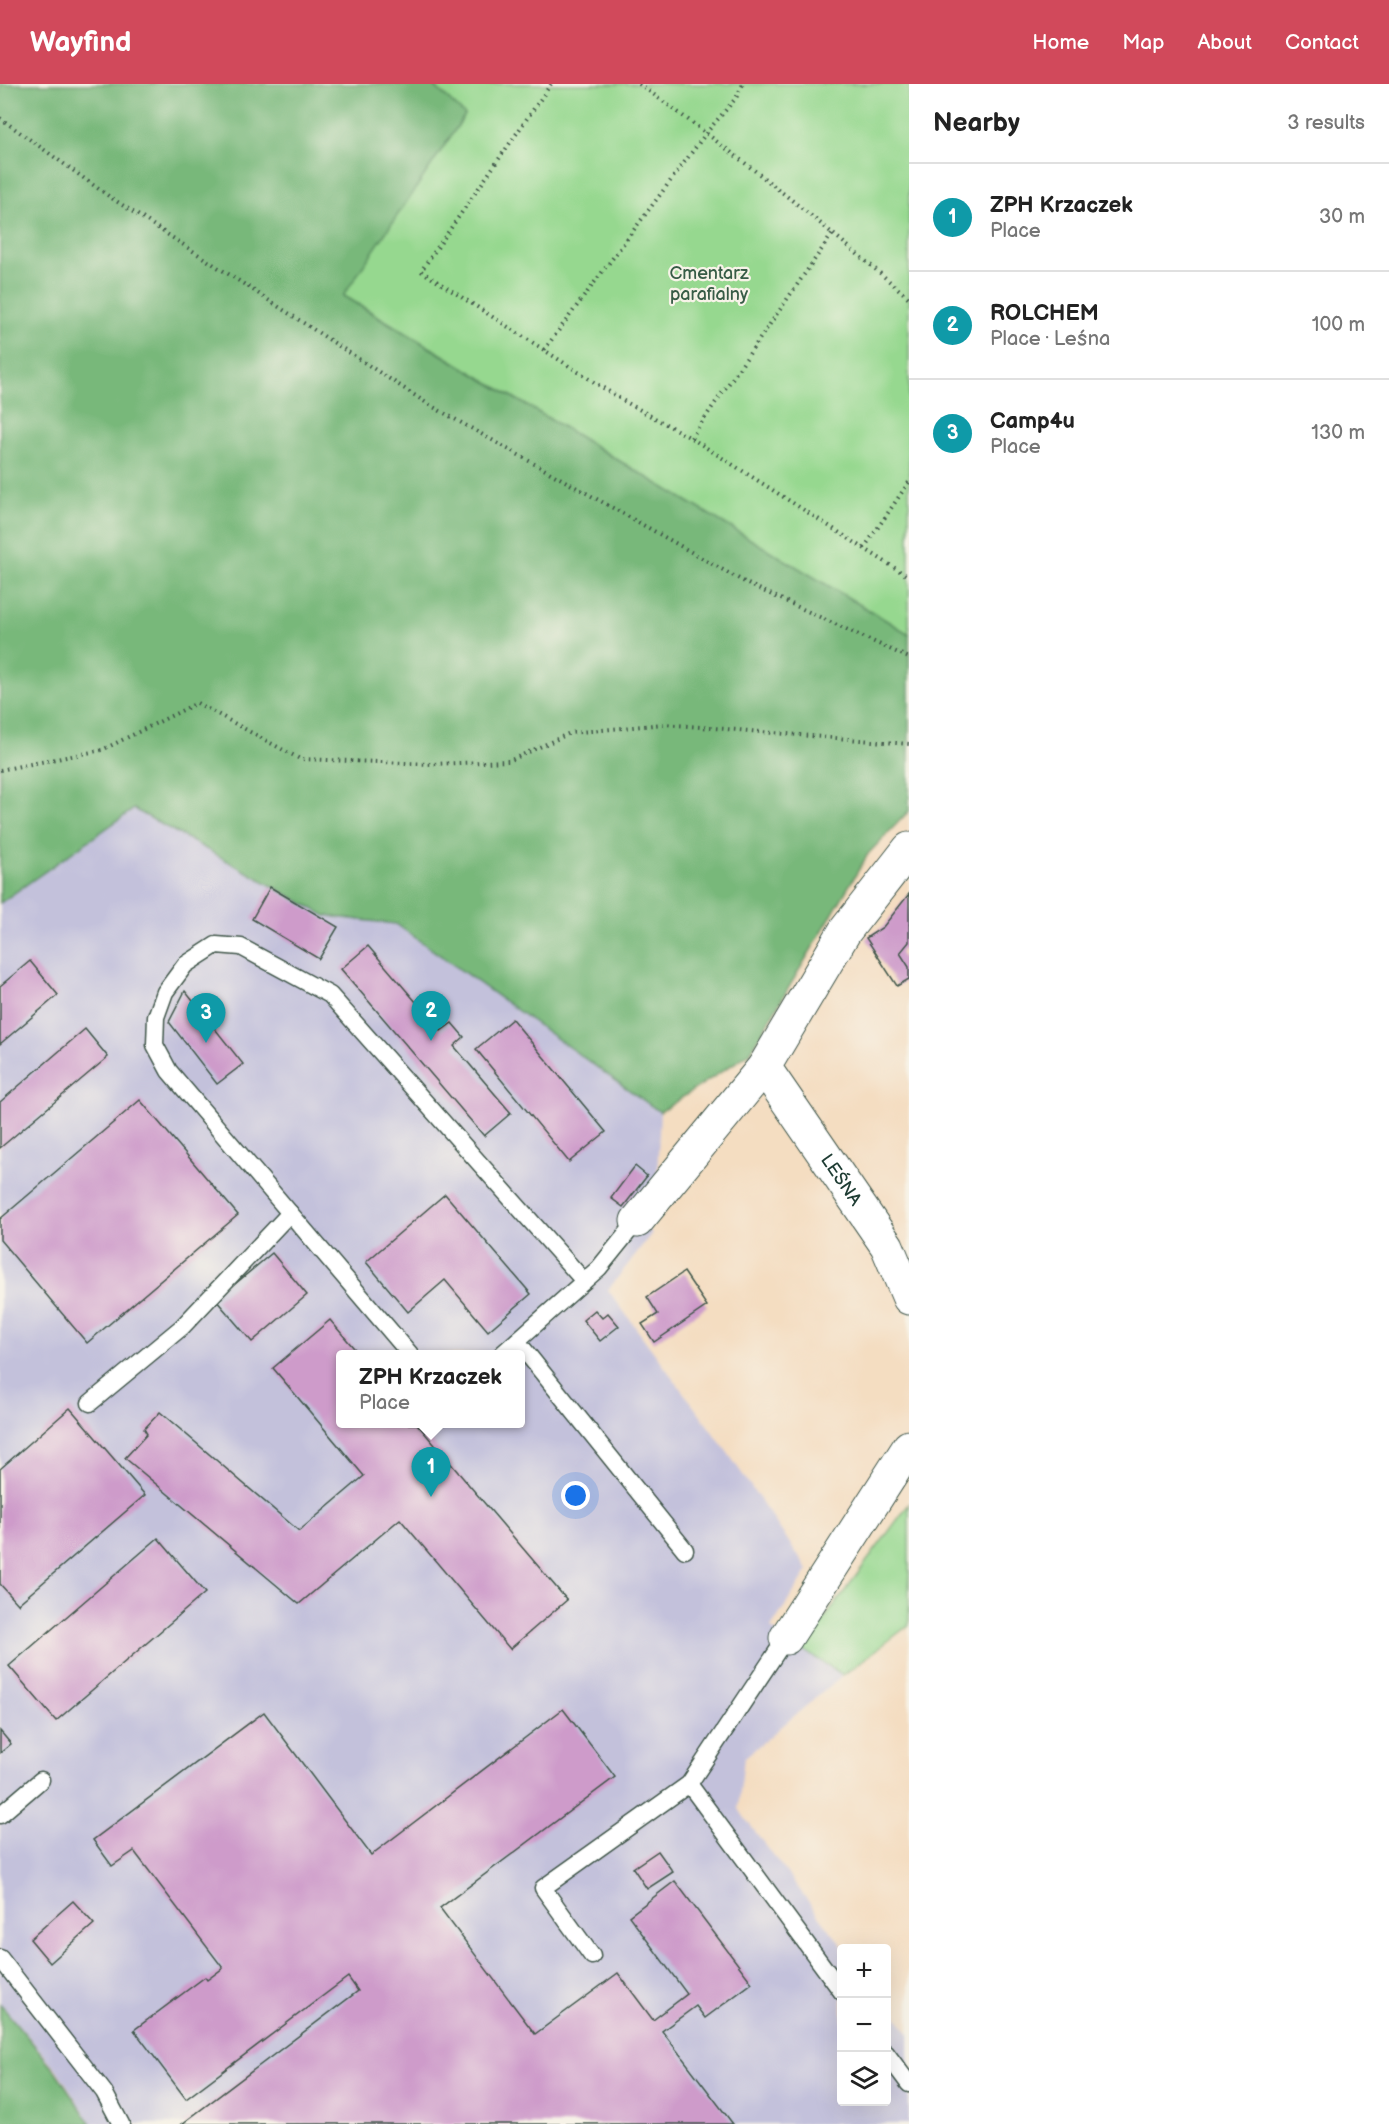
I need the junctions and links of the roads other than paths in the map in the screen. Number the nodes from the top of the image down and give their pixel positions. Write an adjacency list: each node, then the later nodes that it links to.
1 (909, 849): 2 (street)
2 (764, 1067): 4 (street); 6 (street, LEŚNA)
3 (290, 1214): 5 (lane); 8 (lane); 12 (lane)
4 (637, 1221): 5 (lane)
5 (584, 1281): 7 (lane)
6 (909, 1298)
7 (517, 1341): 9 (lane); 10 (lane)
8 (407, 1350)
9 (507, 1350)
10 (524, 1350)
11 (525, 1351): 14 (lane)
12 (90, 1403)
13 (909, 1448): 15 (street)
14 (685, 1550)
15 (786, 1638): 17 (lane)
16 (41, 1780): 18 (lane)
17 (689, 1784): 19 (lane); 21 (lane)
18 (0, 1815)
19 (592, 1956)
20 (0, 1958): 24 (lane)
21 (837, 1985)
22 (891, 2060): 23 (lane)
23 (909, 2084)
24 (121, 2124)

